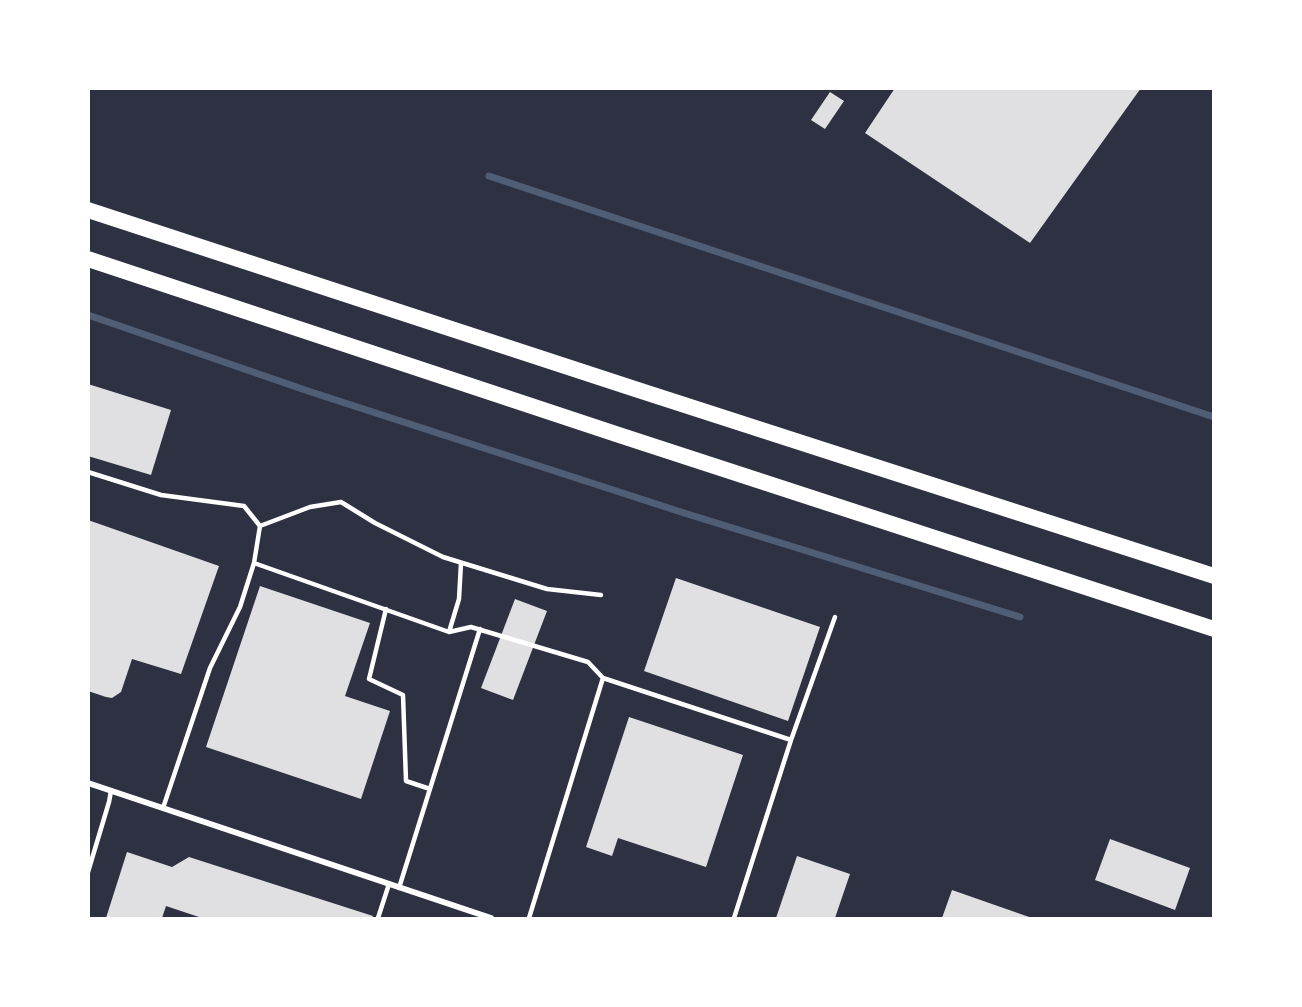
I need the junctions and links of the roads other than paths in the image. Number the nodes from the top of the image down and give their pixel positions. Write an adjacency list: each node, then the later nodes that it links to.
1 (88, 210): 7 (highway)
2 (88, 259): 12 (highway)
3 (88, 472): 4 (lane)
4 (260, 526): 5 (lane); 6 (lane)
5 (254, 563): 9 (lane); 19 (lane)
6 (461, 563): 8 (lane); 13 (lane)
7 (1214, 576)
8 (601, 595)
9 (386, 609): 13 (lane); 17 (lane)
10 (835, 618): 15 (lane)
11 (480, 629): 13 (lane); 14 (lane); 17 (lane)
12 (1214, 629)
13 (449, 632)
14 (603, 678): 15 (lane); 25 (lane)
15 (791, 740): 26 (lane)
16 (88, 783): 18 (street)
17 (430, 789): 22 (lane)
18 (111, 791): 19 (street); 20 (lane)
19 (163, 808): 21 (street)
20 (88, 872)
21 (389, 884): 22 (street); 23 (lane)
22 (399, 888): 24 (street)
23 (378, 918)
24 (491, 918)
25 (529, 918)
26 (734, 918)

